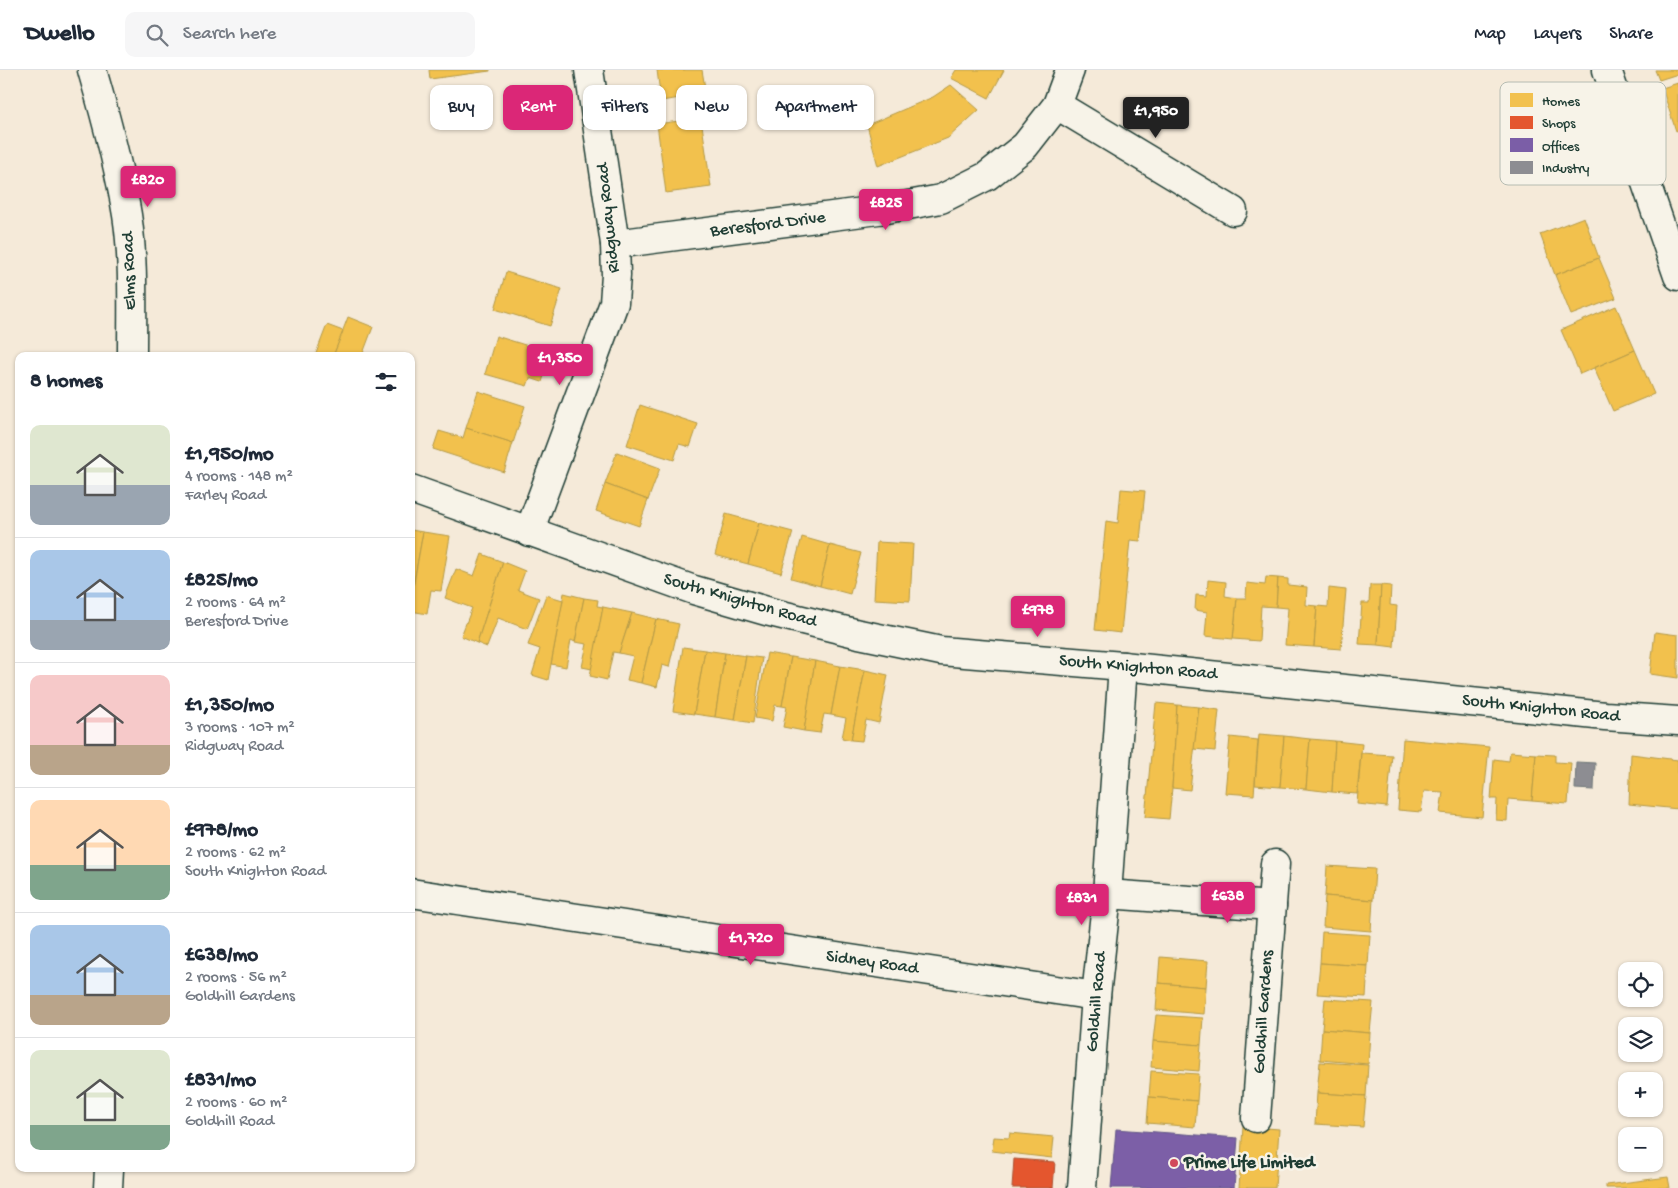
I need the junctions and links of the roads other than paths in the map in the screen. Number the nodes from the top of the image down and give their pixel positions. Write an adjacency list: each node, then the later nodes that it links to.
1 (92, 70): 11 (street, Elms Road)
2 (589, 70): 9 (street, Ridgway Road)
3 (1070, 70): 6 (street, Beresford Drive)
4 (1607, 70): 5 (street)
5 (1611, 82)
6 (1057, 105): 8 (street); 9 (street, Beresford Drive)
7 (1647, 185): 10 (street)
8 (1233, 211)
9 (615, 244): 13 (street, Ridgway Road)
10 (1678, 276)
11 (132, 352)
12 (415, 490): 13 (street, South Knighton Road)
13 (529, 532): 14 (street, South Knighton Road)
14 (1123, 666): 15 (street, South Knighton Road); 18 (street, Goldhill Road)
15 (1678, 721)
16 (1275, 864): 19 (street, Goldhill Gardens)
17 (415, 894): 20 (street, Sidney Road)
18 (1107, 894): 19 (street); 20 (street, Goldhill Road)
19 (1272, 906): 21 (street, Goldhill Gardens)
20 (1096, 996): 24 (street, Goldhill Road)
21 (1256, 1118)
22 (109, 1172): 23 (street)
23 (108, 1188)
24 (1082, 1188)

